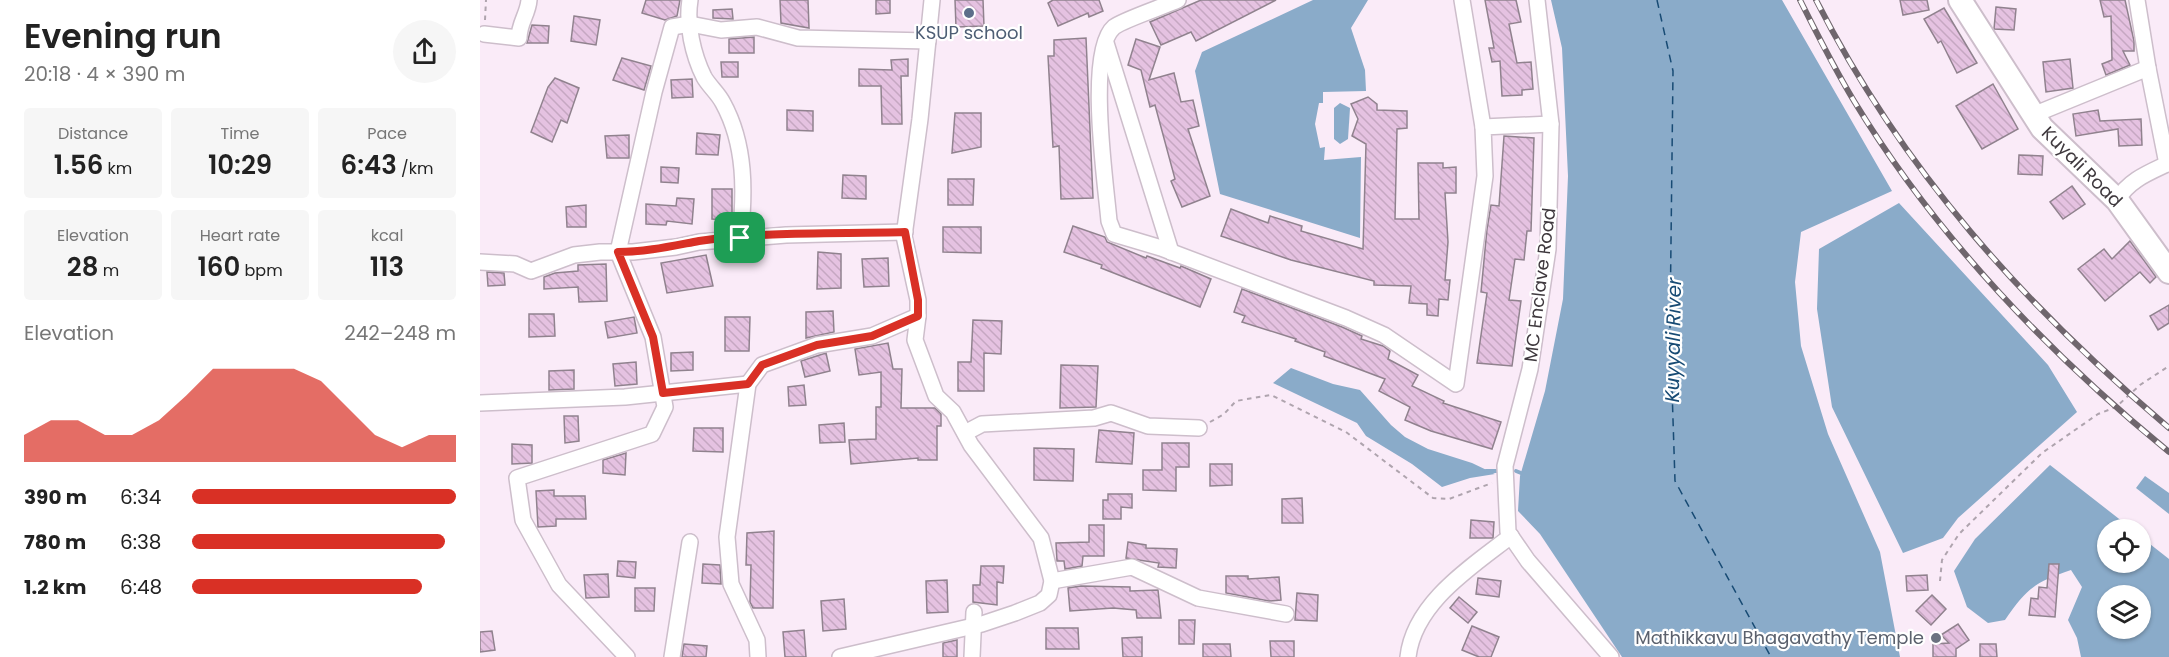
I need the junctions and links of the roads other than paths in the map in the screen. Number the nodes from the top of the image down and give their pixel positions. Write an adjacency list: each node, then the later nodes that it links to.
1 (529, 0): 10 (street)
2 (690, 0): 9 (street)
3 (932, 0): 11 (street)
4 (1178, 0): 12 (street)
5 (1462, 0): 16 (street)
6 (1538, 0): 15 (street, MC Enclave Road)
7 (1960, 0): 14 (main road, Kuyali Road)
8 (2137, 0): 13 (street)
9 (690, 24): 11 (street); 20 (street); 21 (street)
10 (484, 34)
11 (928, 41): 19 (street)
12 (1106, 41): 22 (street); 22 (street)
13 (2148, 68): 14 (street); 17 (street)
14 (2033, 115): 18 (main road, Kuyali Road)
15 (1551, 124): 16 (street); 31 (street, MC Enclave Road)
16 (1483, 127): 22 (street)
17 (2168, 164): 18 (street)
18 (2117, 200): 24 (main road, Kuyali Road)
19 (905, 232): 20 (street); 25 (street)
20 (740, 238): 21 (street)
21 (618, 252): 23 (street); 27 (street)
22 (1171, 252)
23 (480, 262)
24 (2169, 272)
25 (918, 316): 26 (street); 30 (street)
26 (748, 384): 27 (street); 38 (street)
27 (663, 393): 28 (street); 36 (street)
28 (480, 404)
29 (1199, 428): 30 (street)
30 (965, 432): 33 (street)
31 (1510, 534): 41 (street); 42 (street)
32 (690, 542): 37 (street)
33 (1052, 581): 34 (street); 35 (street)
34 (1286, 614)
35 (973, 619): 39 (street); 40 (street)
36 (627, 657)
37 (672, 657)
38 (758, 657)
39 (840, 657)
40 (972, 657)
41 (1408, 657)
42 (1611, 657)

